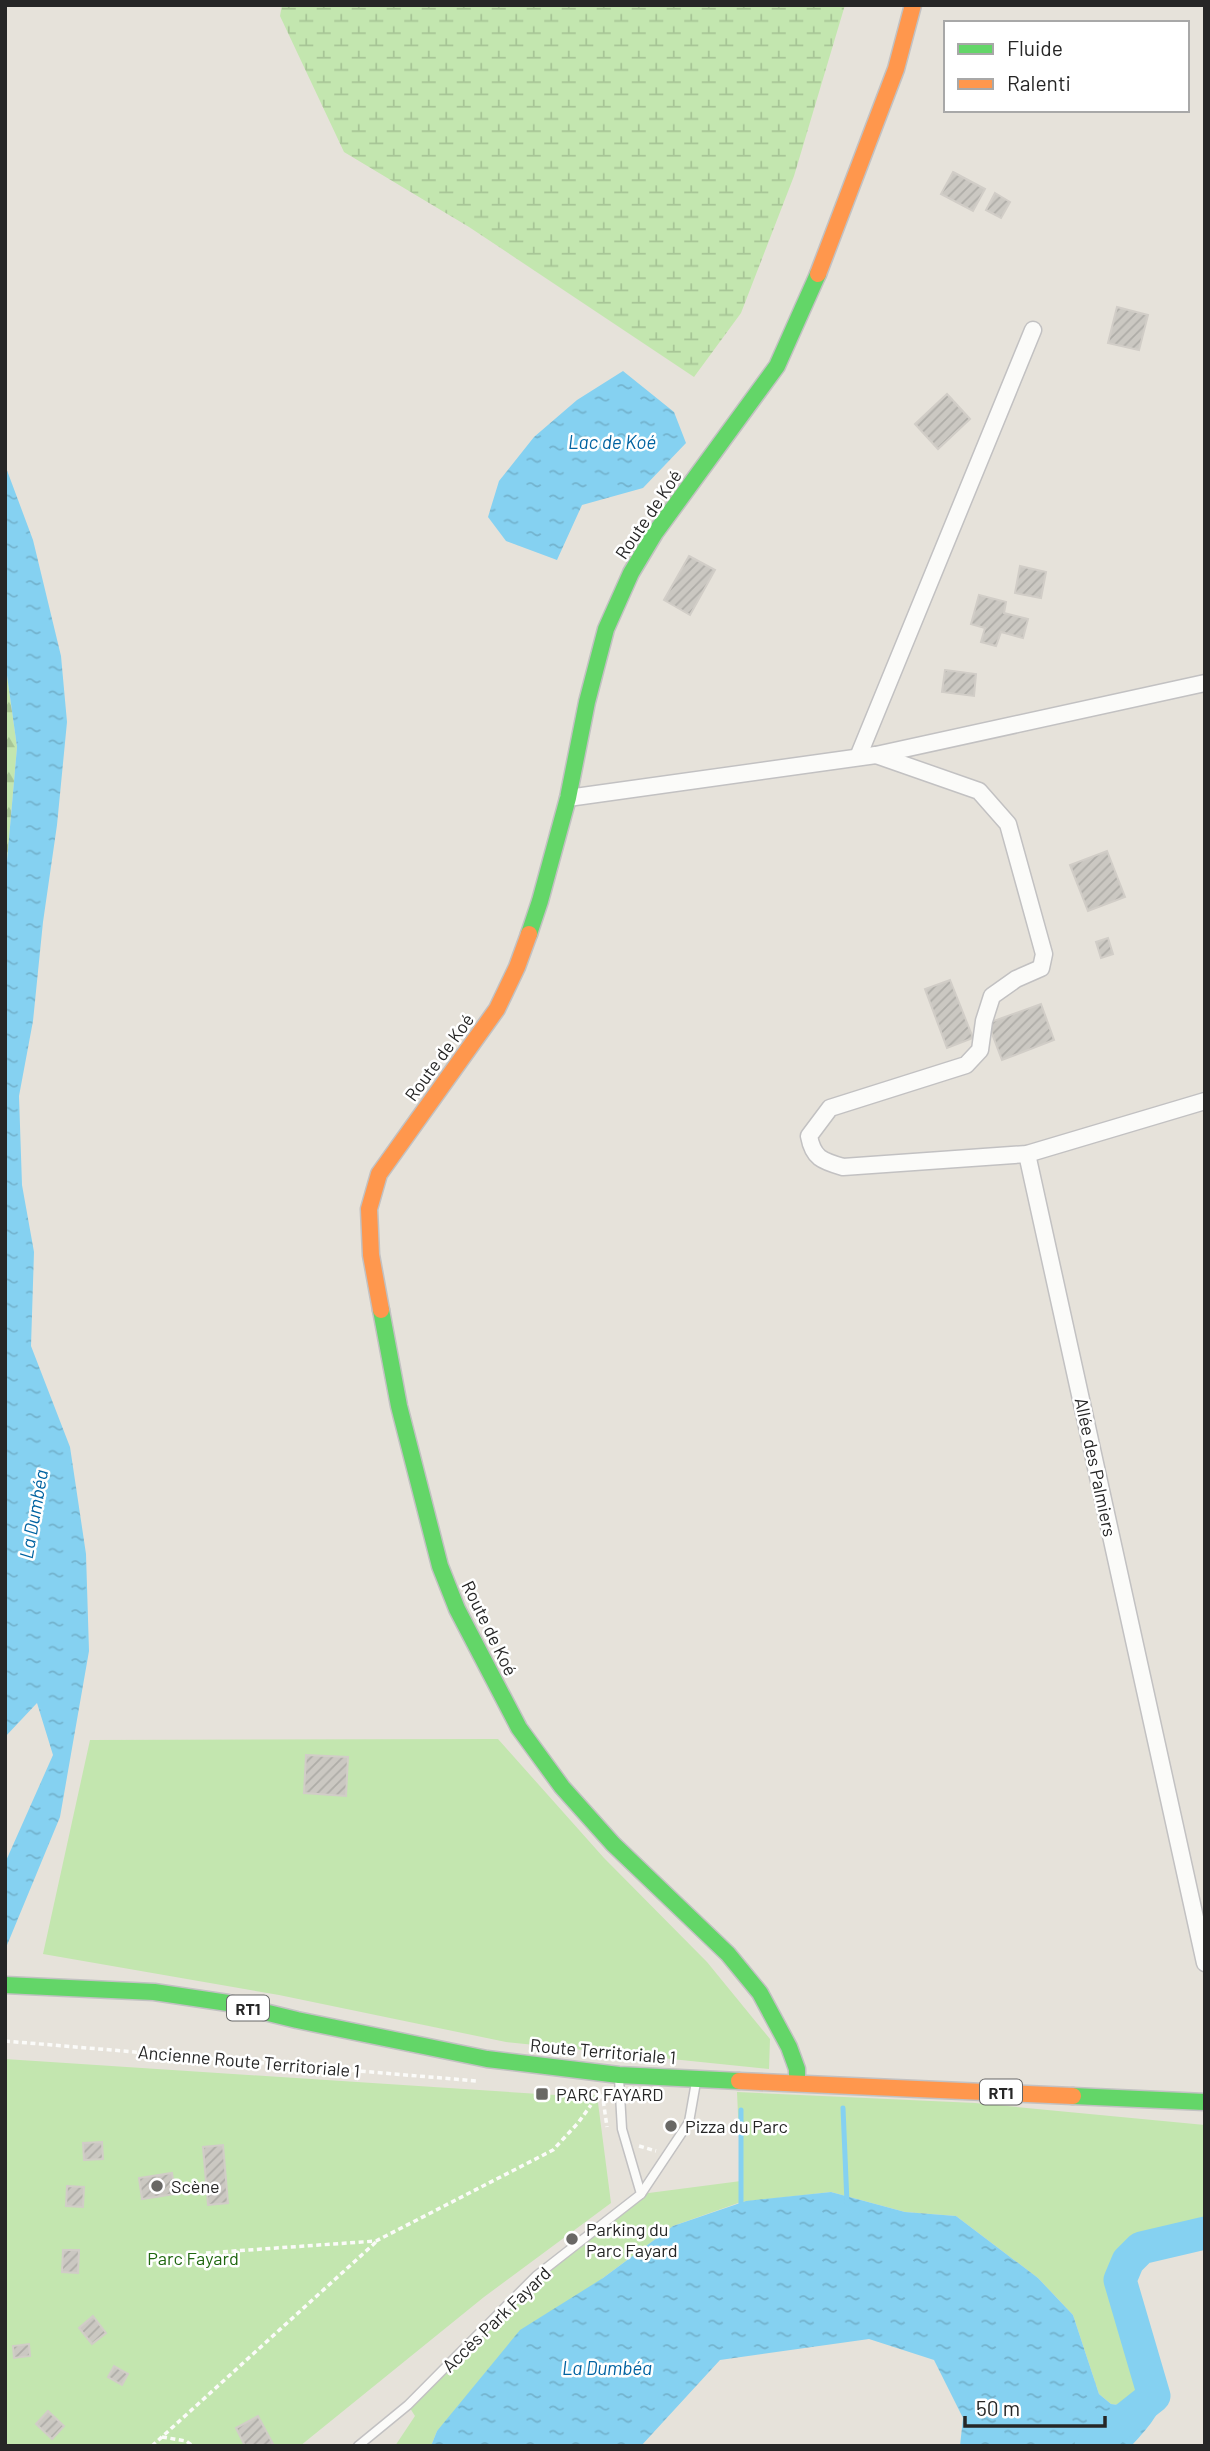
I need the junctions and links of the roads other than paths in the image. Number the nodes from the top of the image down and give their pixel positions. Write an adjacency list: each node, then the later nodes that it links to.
1 (913, 5): 6 (street, Route de Koé)
2 (1033, 330): 5 (street)
3 (1205, 683): 4 (street)
4 (876, 755): 5 (street); 8 (street)
5 (858, 757): 6 (street)
6 (568, 798): 13 (street, Route de Koé)
7 (1205, 1101): 8 (street)
8 (1027, 1154): 9 (street, Allée des Palmiers)
9 (1205, 1963)
10 (5, 1985): 11 (street, Route Territoriale 1 / RT1)
11 (619, 2075): 12 (street, Route Territoriale 1 / RT1); 15 (lane)
12 (697, 2078): 13 (street, Route Territoriale 1 / RT1); 15 (lane, Accès Park Fayard)
13 (797, 2082): 14 (street, Route Territoriale 1 / RT1)
14 (1205, 2102)
15 (641, 2194): 16 (lane, Accès Park Fayard)
16 (358, 2446)

